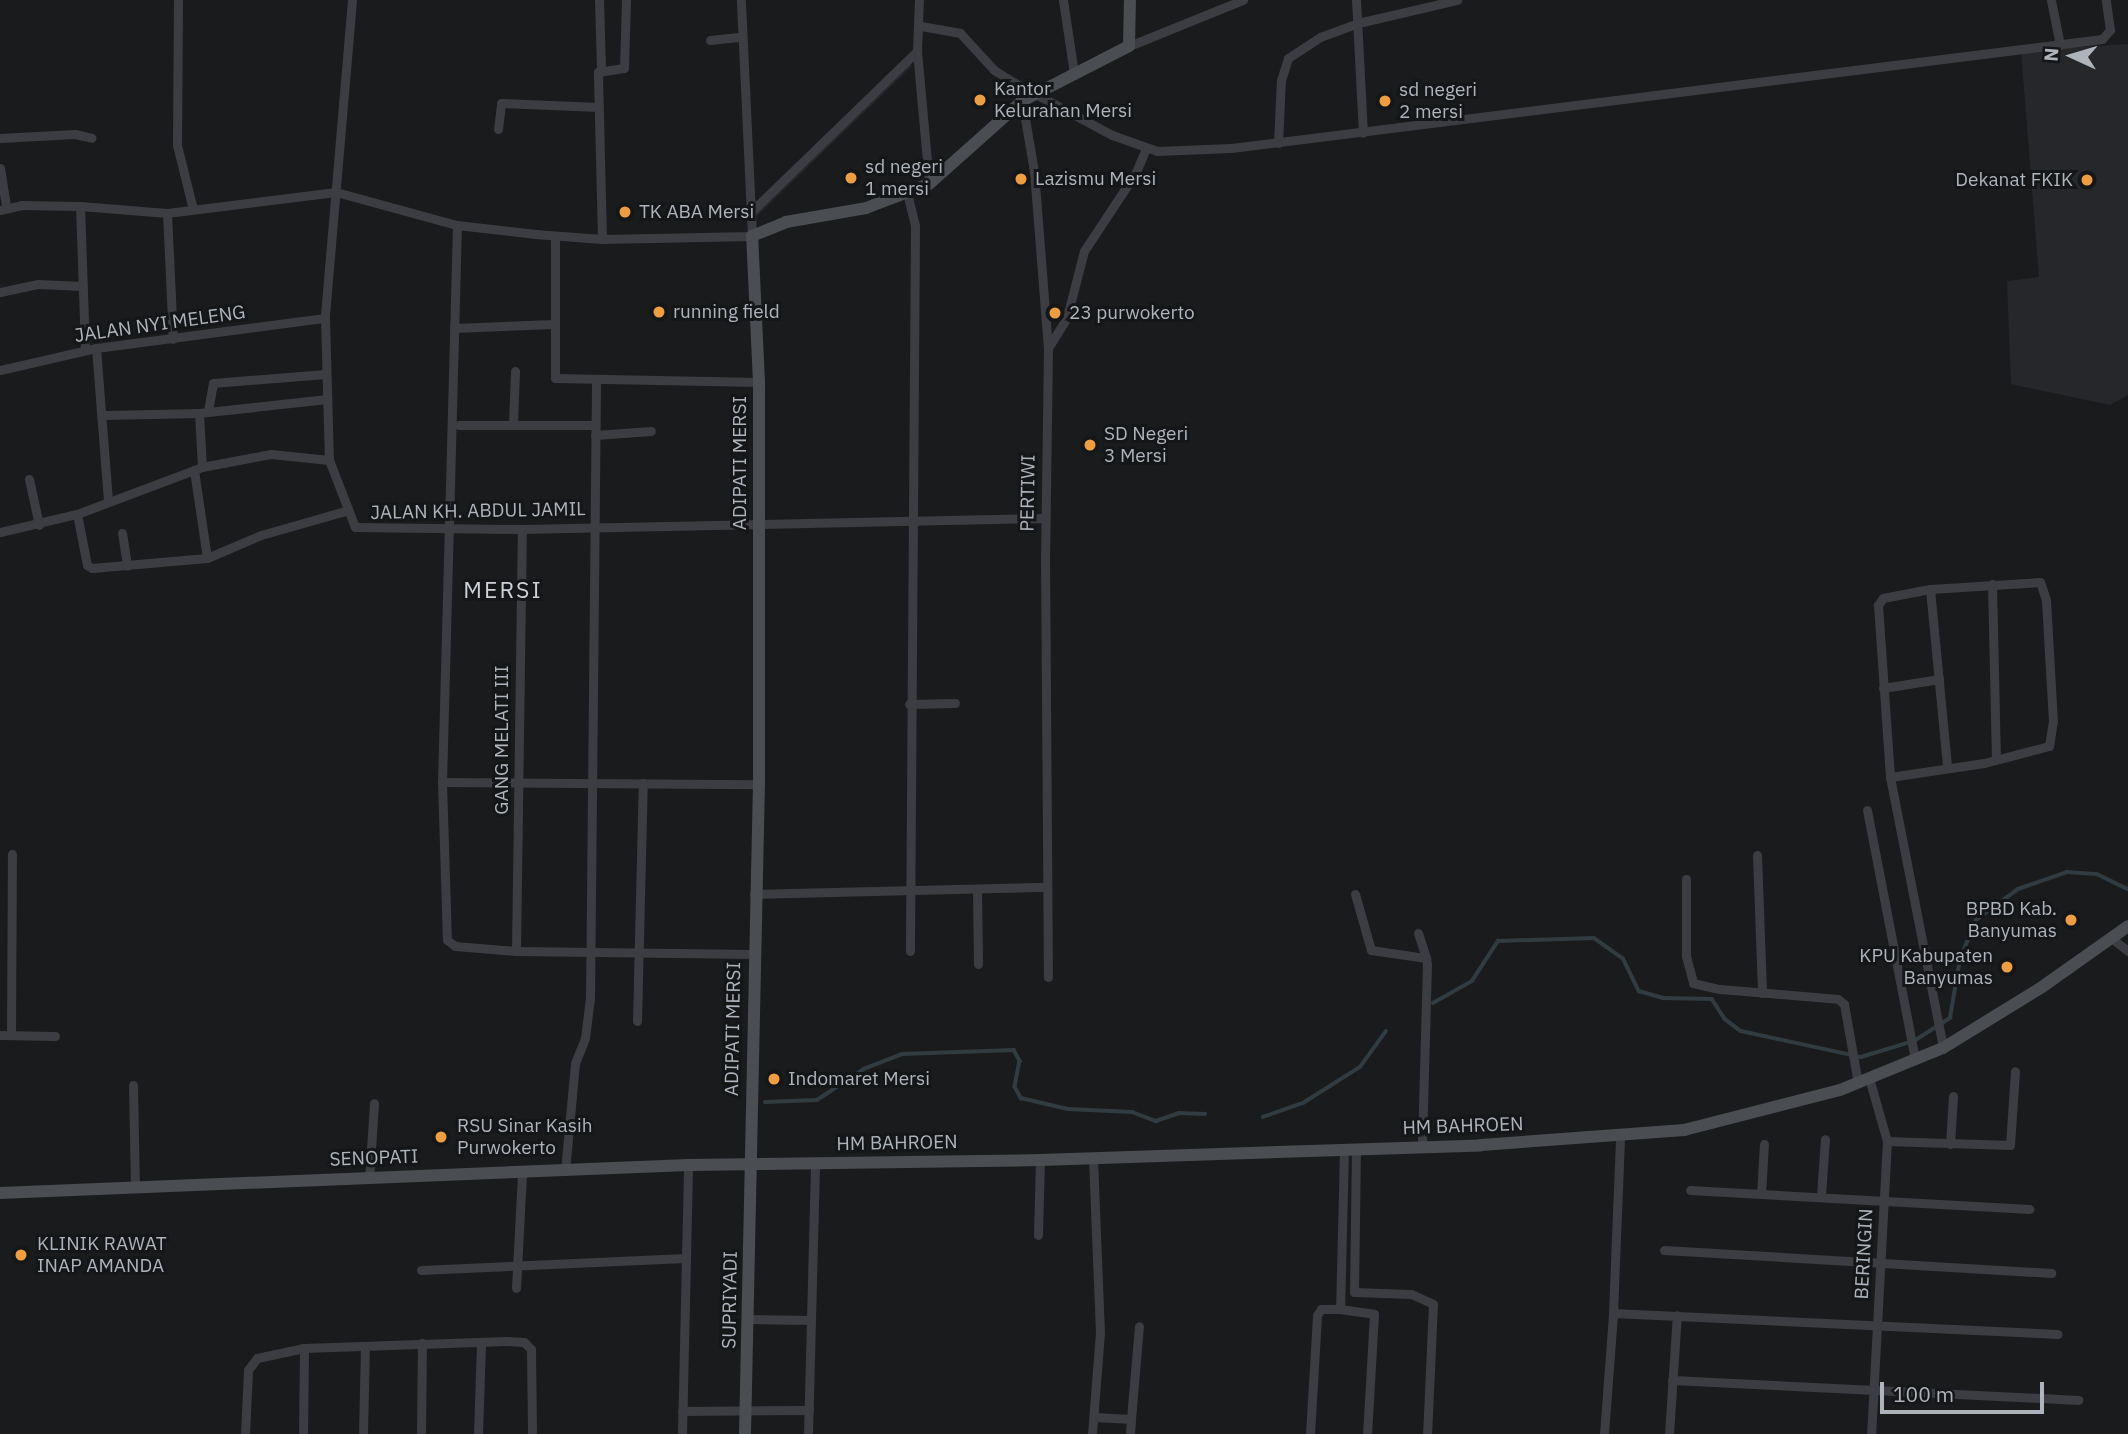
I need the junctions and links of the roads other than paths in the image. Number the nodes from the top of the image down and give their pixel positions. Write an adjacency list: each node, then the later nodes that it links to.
1 (178, 0): 37 (street)
2 (352, 0): 34 (street, JALAN KH. ABDUL JAMIL)
3 (598, 0): 21 (street)
4 (626, 0): 21 (street)
5 (741, 0): 16 (street)
6 (919, 0): 15 (street)
7 (1063, 0): 22 (street)
8 (1130, 0): 19 (street)
9 (1243, 0): 19 (street)
10 (1356, 0): 14 (street)
11 (1457, 0): 14 (street)
12 (2051, 0): 18 (street)
13 (2106, 0): 18 (street)
14 (1358, 19): 27 (street); 30 (street)
15 (921, 26): 20 (street); 23 (street)
16 (741, 37): 17 (street); 39 (street)
17 (710, 40)
18 (2060, 45): 27 (street)
19 (1129, 46): 22 (street)
20 (917, 51): 33 (street); 39 (street)
21 (601, 69): 24 (street)
22 (1074, 74): 23 (street)
23 (1036, 93): 25 (street); 31 (street)
24 (599, 107): 26 (street); 42 (street)
25 (1023, 108): 33 (street); 52 (street, PERTIWI)
26 (498, 129)
27 (1363, 132): 30 (street)
28 (0, 138): 29 (street)
29 (92, 138)
30 (1278, 143): 31 (street)
31 (1146, 149): 52 (street)
32 (0, 167): 36 (street)
33 (929, 184): 35 (street)
34 (335, 194): 37 (street); 41 (street); 47 (street, JALAN KH. ABDUL JAMIL)
35 (909, 197): 43 (street); 73 (street)
36 (3, 209): 38 (street)
37 (193, 209): 40 (street)
38 (80, 211): 40 (street); 45 (street)
39 (750, 213): 43 (street)
40 (167, 220): 50 (street)
41 (457, 227): 44 (street); 49 (street)
42 (602, 239): 43 (street); 44 (street)
43 (752, 239): 58 (street, ADIPATI MERSI)
44 (555, 243): 48 (street)
45 (82, 286): 46 (street); 53 (street)
46 (0, 292)
47 (326, 318): 50 (street, JALAN NYI MELENG); 56 (street, JALAN KH. ABDUL JAMIL)
48 (554, 324): 49 (street); 57 (street)
49 (454, 328): 77 (street)
50 (173, 339): 51 (street, JALAN NYI MELENG)
51 (96, 348): 53 (street, JALAN NYI MELENG); 61 (street)
52 (1048, 348): 72 (street, PERTIWI)
53 (85, 350): 54 (street, JALAN NYI MELENG)
54 (0, 370)
55 (515, 371): 62 (street)
56 (326, 374): 59 (street, JALAN KH. ABDUL JAMIL); 60 (street)
57 (596, 382): 58 (street); 64 (street)
58 (759, 382): 74 (street, ADIPATI MERSI)
59 (327, 399): 60 (street); 66 (street, JALAN KH. ABDUL JAMIL)
60 (203, 412): 61 (street); 67 (street)
61 (104, 415): 69 (street)
62 (513, 424): 63 (street); 64 (street)
63 (459, 425)
64 (595, 430): 65 (street); 76 (street)
65 (651, 432)
66 (329, 460): 67 (street); 70 (street, JALAN KH. ABDUL JAMIL)
67 (198, 468): 69 (street); 81 (street)
68 (29, 480): 75 (street)
69 (108, 501): 71 (street)
70 (345, 511): 77 (street, JALAN KH. ABDUL JAMIL); 81 (street)
71 (77, 514): 75 (street); 82 (street)
72 (1045, 518): 73 (street, JALAN KH. ABDUL JAMIL); 101 (street, PERTIWI)
73 (913, 519): 74 (street, JALAN KH. ABDUL JAMIL); 88 (street)
74 (759, 522): 76 (street, JALAN KH. ABDUL JAMIL); 96 (street, ADIPATI MERSI)
75 (39, 525): 79 (street)
76 (594, 527): 78 (street, JALAN KH. ABDUL JAMIL); 94 (street)
77 (446, 528): 78 (street, JALAN KH. ABDUL JAMIL); 92 (street)
78 (522, 529): 93 (street, GANG MELATI III)
79 (0, 532)
80 (122, 533): 82 (street)
81 (207, 558): 82 (street)
82 (127, 566)
83 (1992, 583): 84 (street); 89 (street); 89 (street)
84 (1930, 589): 85 (street); 86 (street)
85 (1939, 679): 86 (street); 90 (street)
86 (1883, 688): 91 (street)
87 (955, 702): 88 (street)
88 (909, 704): 103 (street)
89 (1996, 760): 90 (street)
90 (1947, 767): 91 (street)
91 (1890, 777): 123 (street)
92 (442, 782): 93 (street); 109 (street)
93 (520, 783): 94 (street); 109 (street, GANG MELATI III)
94 (592, 783): 95 (street); 112 (street)
95 (643, 783): 96 (street); 113 (street)
96 (759, 784): 104 (street, ADIPATI MERSI)
97 (1867, 810): 124 (street)
98 (12, 854): 121 (street)
99 (1757, 855): 118 (street)
100 (1686, 879): 118 (street)
101 (1048, 887): 102 (street); 117 (street, PERTIWI)
102 (978, 890): 103 (street); 116 (street)
103 (908, 893): 104 (street); 110 (street)
104 (754, 894): 114 (street, ADIPATI MERSI)
105 (1355, 894): 115 (street)
106 (2128, 926): 108 (street, HM BAHROEN)
107 (1418, 933): 115 (street)
108 (2110, 937): 111 (street); 123 (street, HM BAHROEN)
109 (516, 951): 112 (street)
110 (910, 951)
111 (2128, 951)
112 (591, 953): 113 (street); 142 (street)
113 (639, 954): 114 (street); 119 (street)
114 (753, 954): 141 (street, ADIPATI MERSI)
115 (1426, 958): 135 (street)
116 (978, 964)
117 (1048, 977)
118 (1762, 993): 126 (street, BERINGIN)
119 (637, 1021)
120 (0, 1035): 121 (street)
121 (11, 1035): 122 (street)
122 (55, 1036)
123 (1942, 1042): 124 (street, HM BAHROEN)
124 (1914, 1054): 126 (street, HM BAHROEN)
125 (2015, 1071): 134 (street)
126 (1861, 1077): 130 (street, HM BAHROEN); 132 (street, BERINGIN)
127 (133, 1085): 145 (street)
128 (1953, 1096): 134 (street)
129 (374, 1103): 144 (street)
130 (1620, 1137): 135 (street, HM BAHROEN); 161 (street)
131 (1825, 1139): 149 (street)
132 (1887, 1141): 134 (street); 150 (street, BERINGIN)
133 (1764, 1144): 148 (street)
134 (1950, 1144)
135 (1422, 1147): 136 (street, HM BAHROEN)
136 (1350, 1149): 137 (street, HM BAHROEN); 160 (street); 193 (street)
137 (1093, 1158): 138 (street, HM BAHROEN); 178 (street)
138 (1040, 1160): 139 (street, HM BAHROEN); 152 (street)
139 (815, 1164): 141 (street, HM BAHROEN); 164 (street)
140 (688, 1165): 141 (street, SENOPATI); 142 (street, SENOPATI); 154 (street)
141 (750, 1166): 163 (street, SUPRIYADI)
142 (565, 1171): 143 (street, SENOPATI)
143 (522, 1172): 144 (street, SENOPATI); 156 (street)
144 (369, 1179): 145 (street, SENOPATI)
145 (135, 1186): 147 (street, SENOPATI)
146 (1690, 1191): 148 (street)
147 (0, 1193)
148 (1761, 1194): 149 (street)
149 (1821, 1195): 150 (street)
150 (1885, 1200): 151 (street); 155 (street, BERINGIN)
151 (2029, 1209)
152 (1038, 1236)
153 (1664, 1250): 155 (street)
154 (685, 1258): 156 (street); 177 (street)
155 (1882, 1262): 158 (street); 165 (street, BERINGIN)
156 (516, 1269): 157 (street); 159 (street)
157 (421, 1270)
158 (2051, 1273)
159 (516, 1288)
160 (1340, 1309): 191 (street); 192 (street)
161 (1613, 1313): 162 (street); 194 (street)
162 (1677, 1315): 165 (street); 172 (street)
163 (750, 1319): 164 (street); 175 (street, SUPRIYADI)
164 (810, 1320): 176 (street)
165 (1877, 1324): 167 (street); 173 (street, BERINGIN)
166 (1139, 1326): 179 (street)
167 (2058, 1334)
168 (481, 1342): 169 (street); 184 (street); 185 (street)
169 (422, 1343): 170 (street); 183 (street)
170 (365, 1347): 171 (street); 182 (street)
171 (304, 1348): 180 (street); 181 (street)
172 (1672, 1380): 173 (street); 195 (street)
173 (1874, 1390): 174 (street); 196 (street, BERINGIN)
174 (2079, 1401)
175 (746, 1410): 176 (street); 177 (street); 187 (street, SUPRIYADI)
176 (809, 1410): 188 (street)
177 (682, 1411): 186 (street)
178 (1094, 1417): 179 (street); 189 (street)
179 (1131, 1419): 190 (street)
180 (245, 1434)
181 (303, 1434)
182 (363, 1434)
183 (421, 1434)
184 (478, 1434)
185 (532, 1434)
186 (682, 1434)
187 (746, 1434)
188 (808, 1434)
189 (1093, 1434)
190 (1130, 1434)
191 (1310, 1434)
192 (1367, 1434)
193 (1427, 1434)
194 (1604, 1434)
195 (1669, 1434)
196 (1871, 1434)

